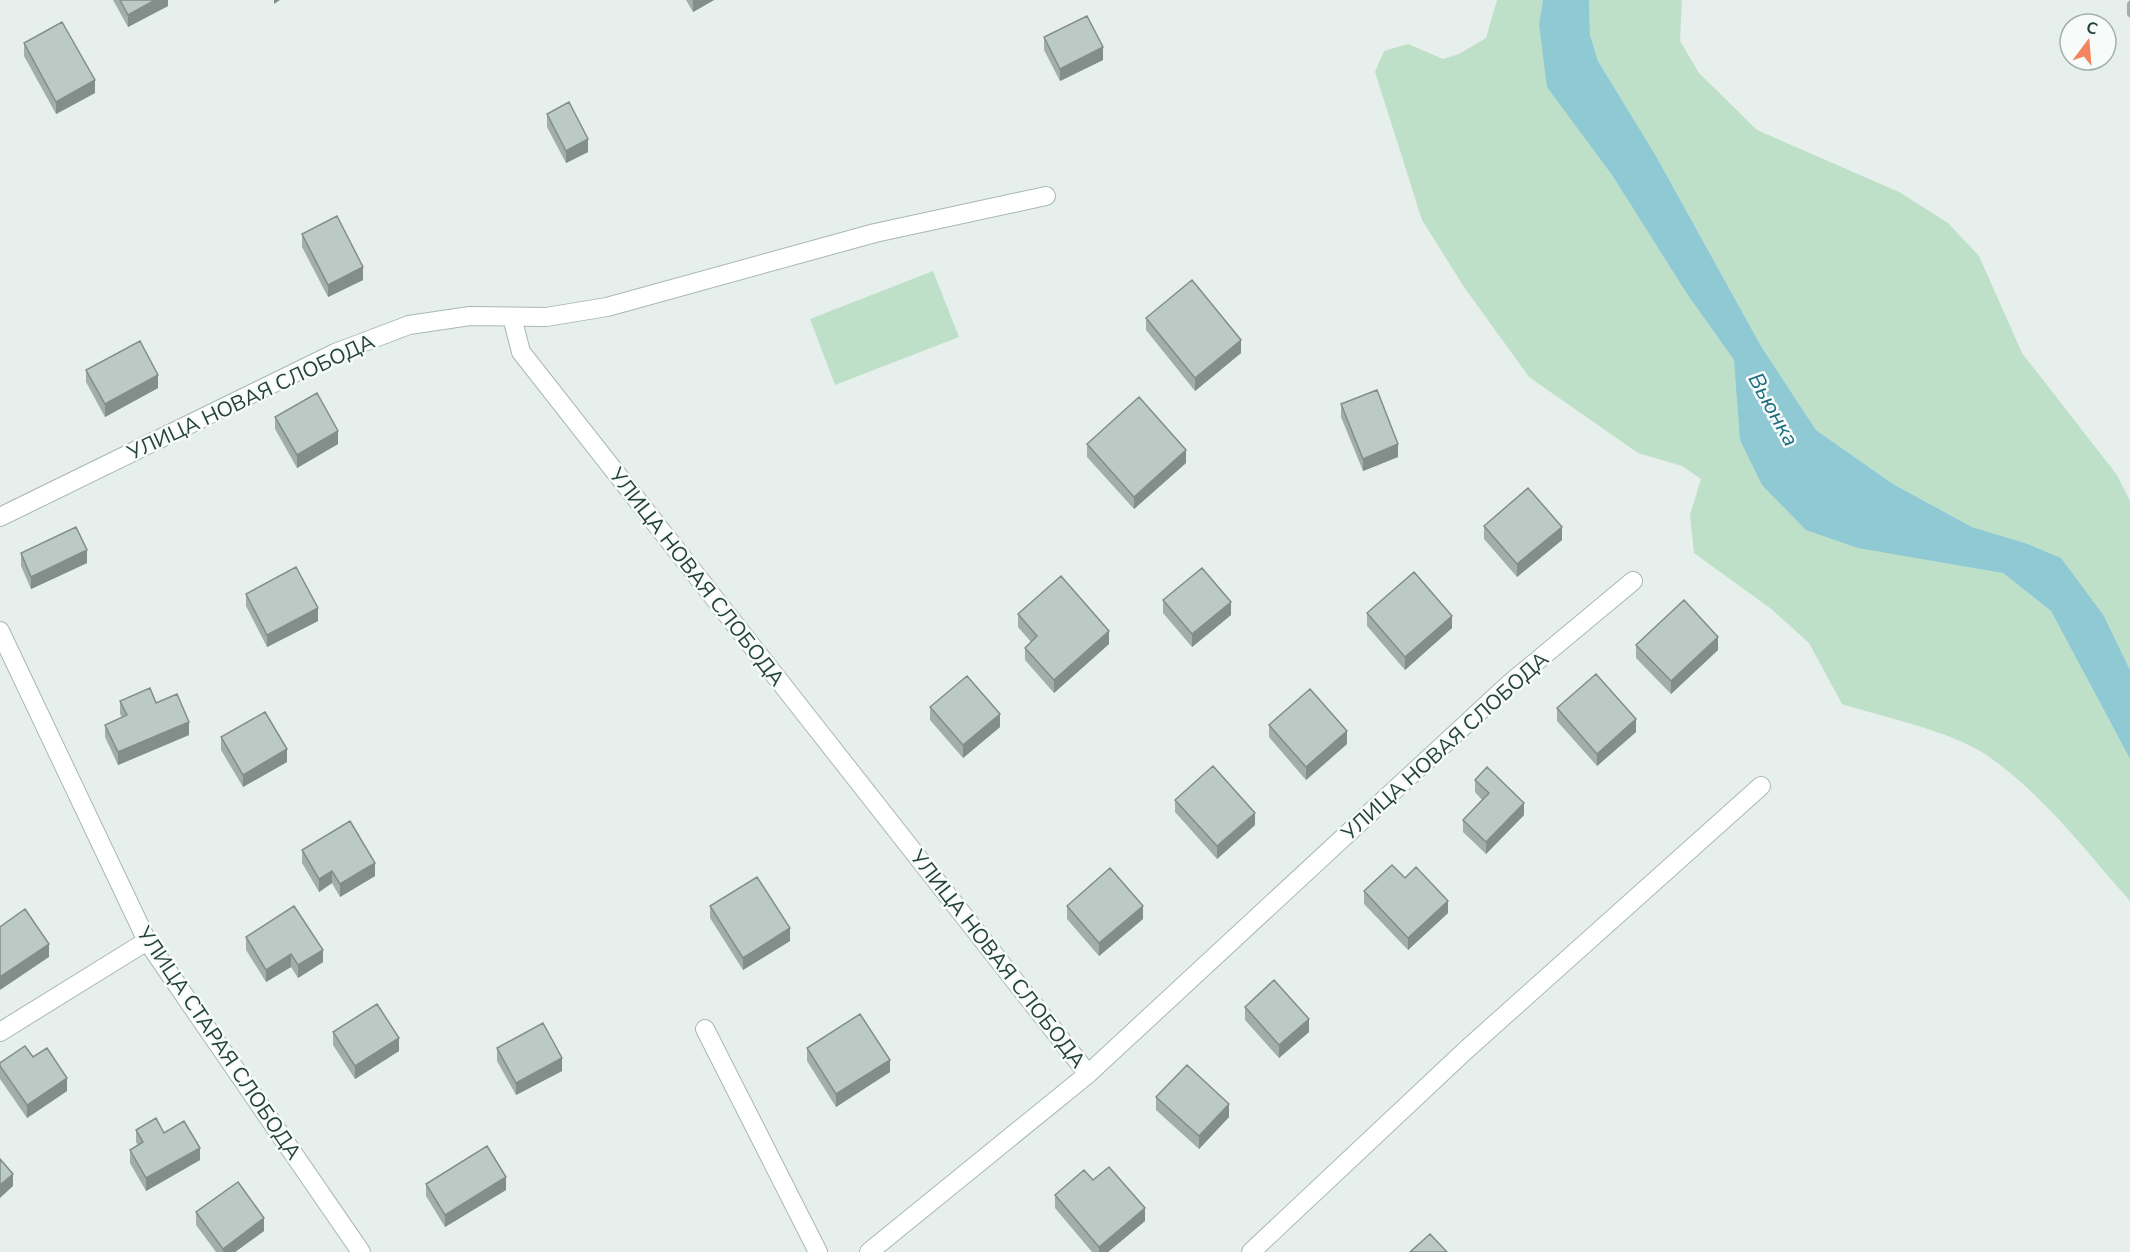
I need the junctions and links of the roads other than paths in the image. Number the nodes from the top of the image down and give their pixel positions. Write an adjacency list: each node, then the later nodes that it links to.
1 (1046, 196): 2 (street, УЛИЦА НОВАЯ СЛОБОДА)
2 (512, 317): 3 (street, УЛИЦА НОВАЯ СЛОБОДА); 10 (street, УЛИЦА НОВАЯ СЛОБОДА)
3 (0, 517)
4 (1633, 581): 10 (street, УЛИЦА НОВАЯ СЛОБОДА)
5 (0, 631): 7 (street, УЛИЦА СТАРАЯ СЛОБОДА)
6 (1761, 786): 14 (street)
7 (147, 941): 9 (street); 11 (street, УЛИЦА СТАРАЯ СЛОБОДА)
8 (705, 1029): 12 (street)
9 (0, 1032)
10 (1088, 1074): 13 (street)
11 (361, 1252)
12 (818, 1252)
13 (869, 1252)
14 (1251, 1252)

